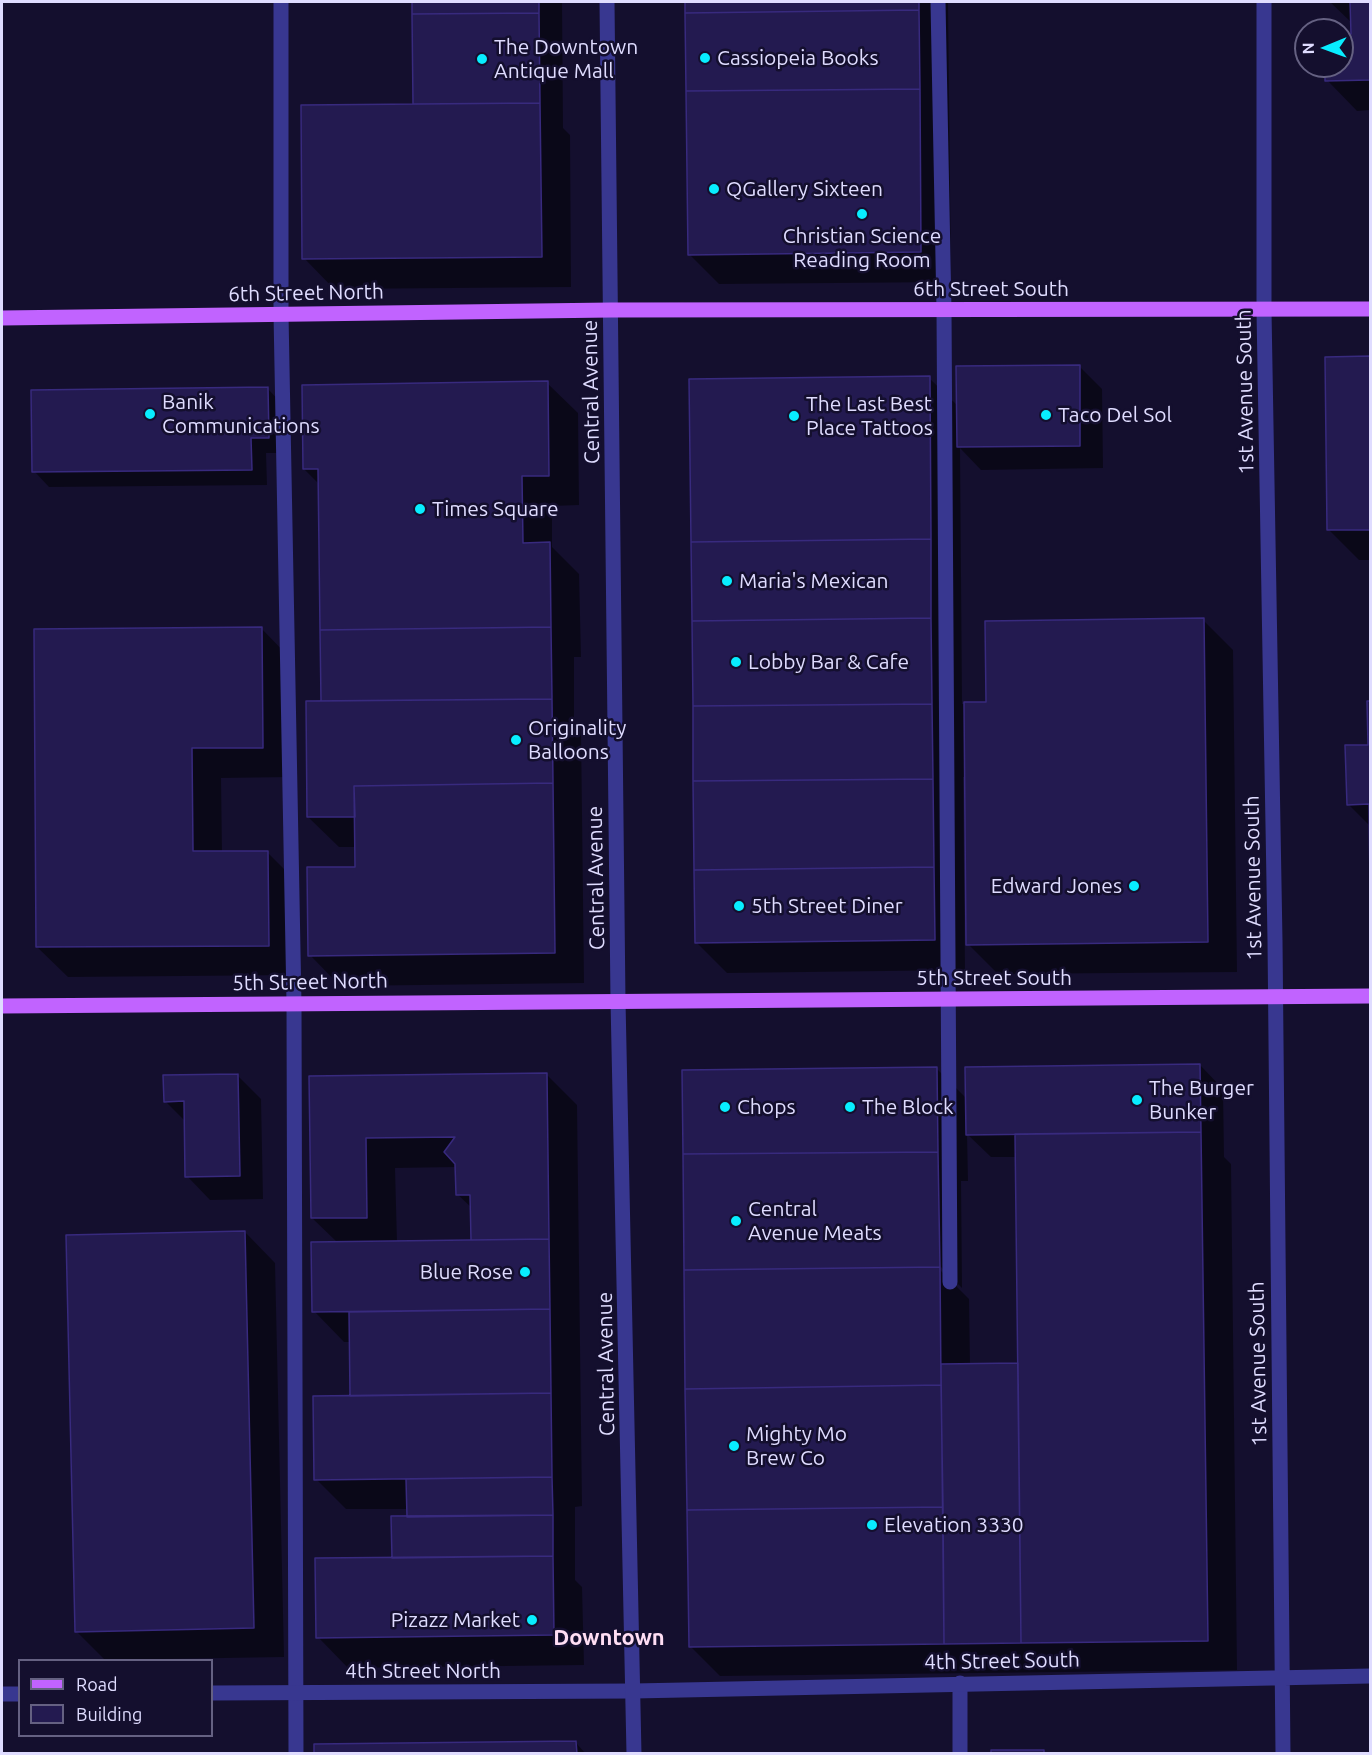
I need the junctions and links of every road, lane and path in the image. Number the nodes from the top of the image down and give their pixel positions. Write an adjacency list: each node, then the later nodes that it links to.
1 (281, 2): 9 (street)
2 (608, 2): 6 (street, Central Avenue)
3 (938, 2): 7 (street)
4 (1264, 2): 8 (street, 1st Avenue South)
5 (1371, 309): 8 (main road, 6th Street South)
6 (611, 310): 7 (main road, 6th Street South); 9 (main road, 6th Street North); 14 (street, Central Avenue)
7 (944, 310): 8 (main road, 6th Street South); 13 (street)
8 (1264, 311): 12 (street, 1st Avenue South)
9 (281, 315): 10 (main road, 6th Street North); 15 (street)
10 (2, 318)
11 (1371, 996): 12 (main road, 5th Street South)
12 (1275, 998): 13 (main road, 5th Street South); 18 (street, 1st Avenue South)
13 (948, 999): 14 (main road, 5th Street South); 17 (street)
14 (618, 1000): 15 (main road, 5th Street North); 21 (street, Central Avenue)
15 (294, 1003): 16 (main road, 5th Street North); 23 (street)
16 (2, 1006)
17 (950, 1282)
18 (1282, 1677): 19 (street, 4th Street South); 20 (street, 4th Street South); 29 (street, 1st Avenue South)
19 (1371, 1677)
20 (960, 1683): 21 (street, 4th Street South); 28 (street)
21 (634, 1691): 23 (street, 4th Street North); 27 (street, Central Avenue)
22 (213, 1693): 23 (street, 4th Street North)
23 (295, 1693): 26 (street)
24 (2, 1694): 25 (street)
25 (18, 1694)
26 (296, 1754)
27 (634, 1754)
28 (960, 1754)
29 (1282, 1754)

